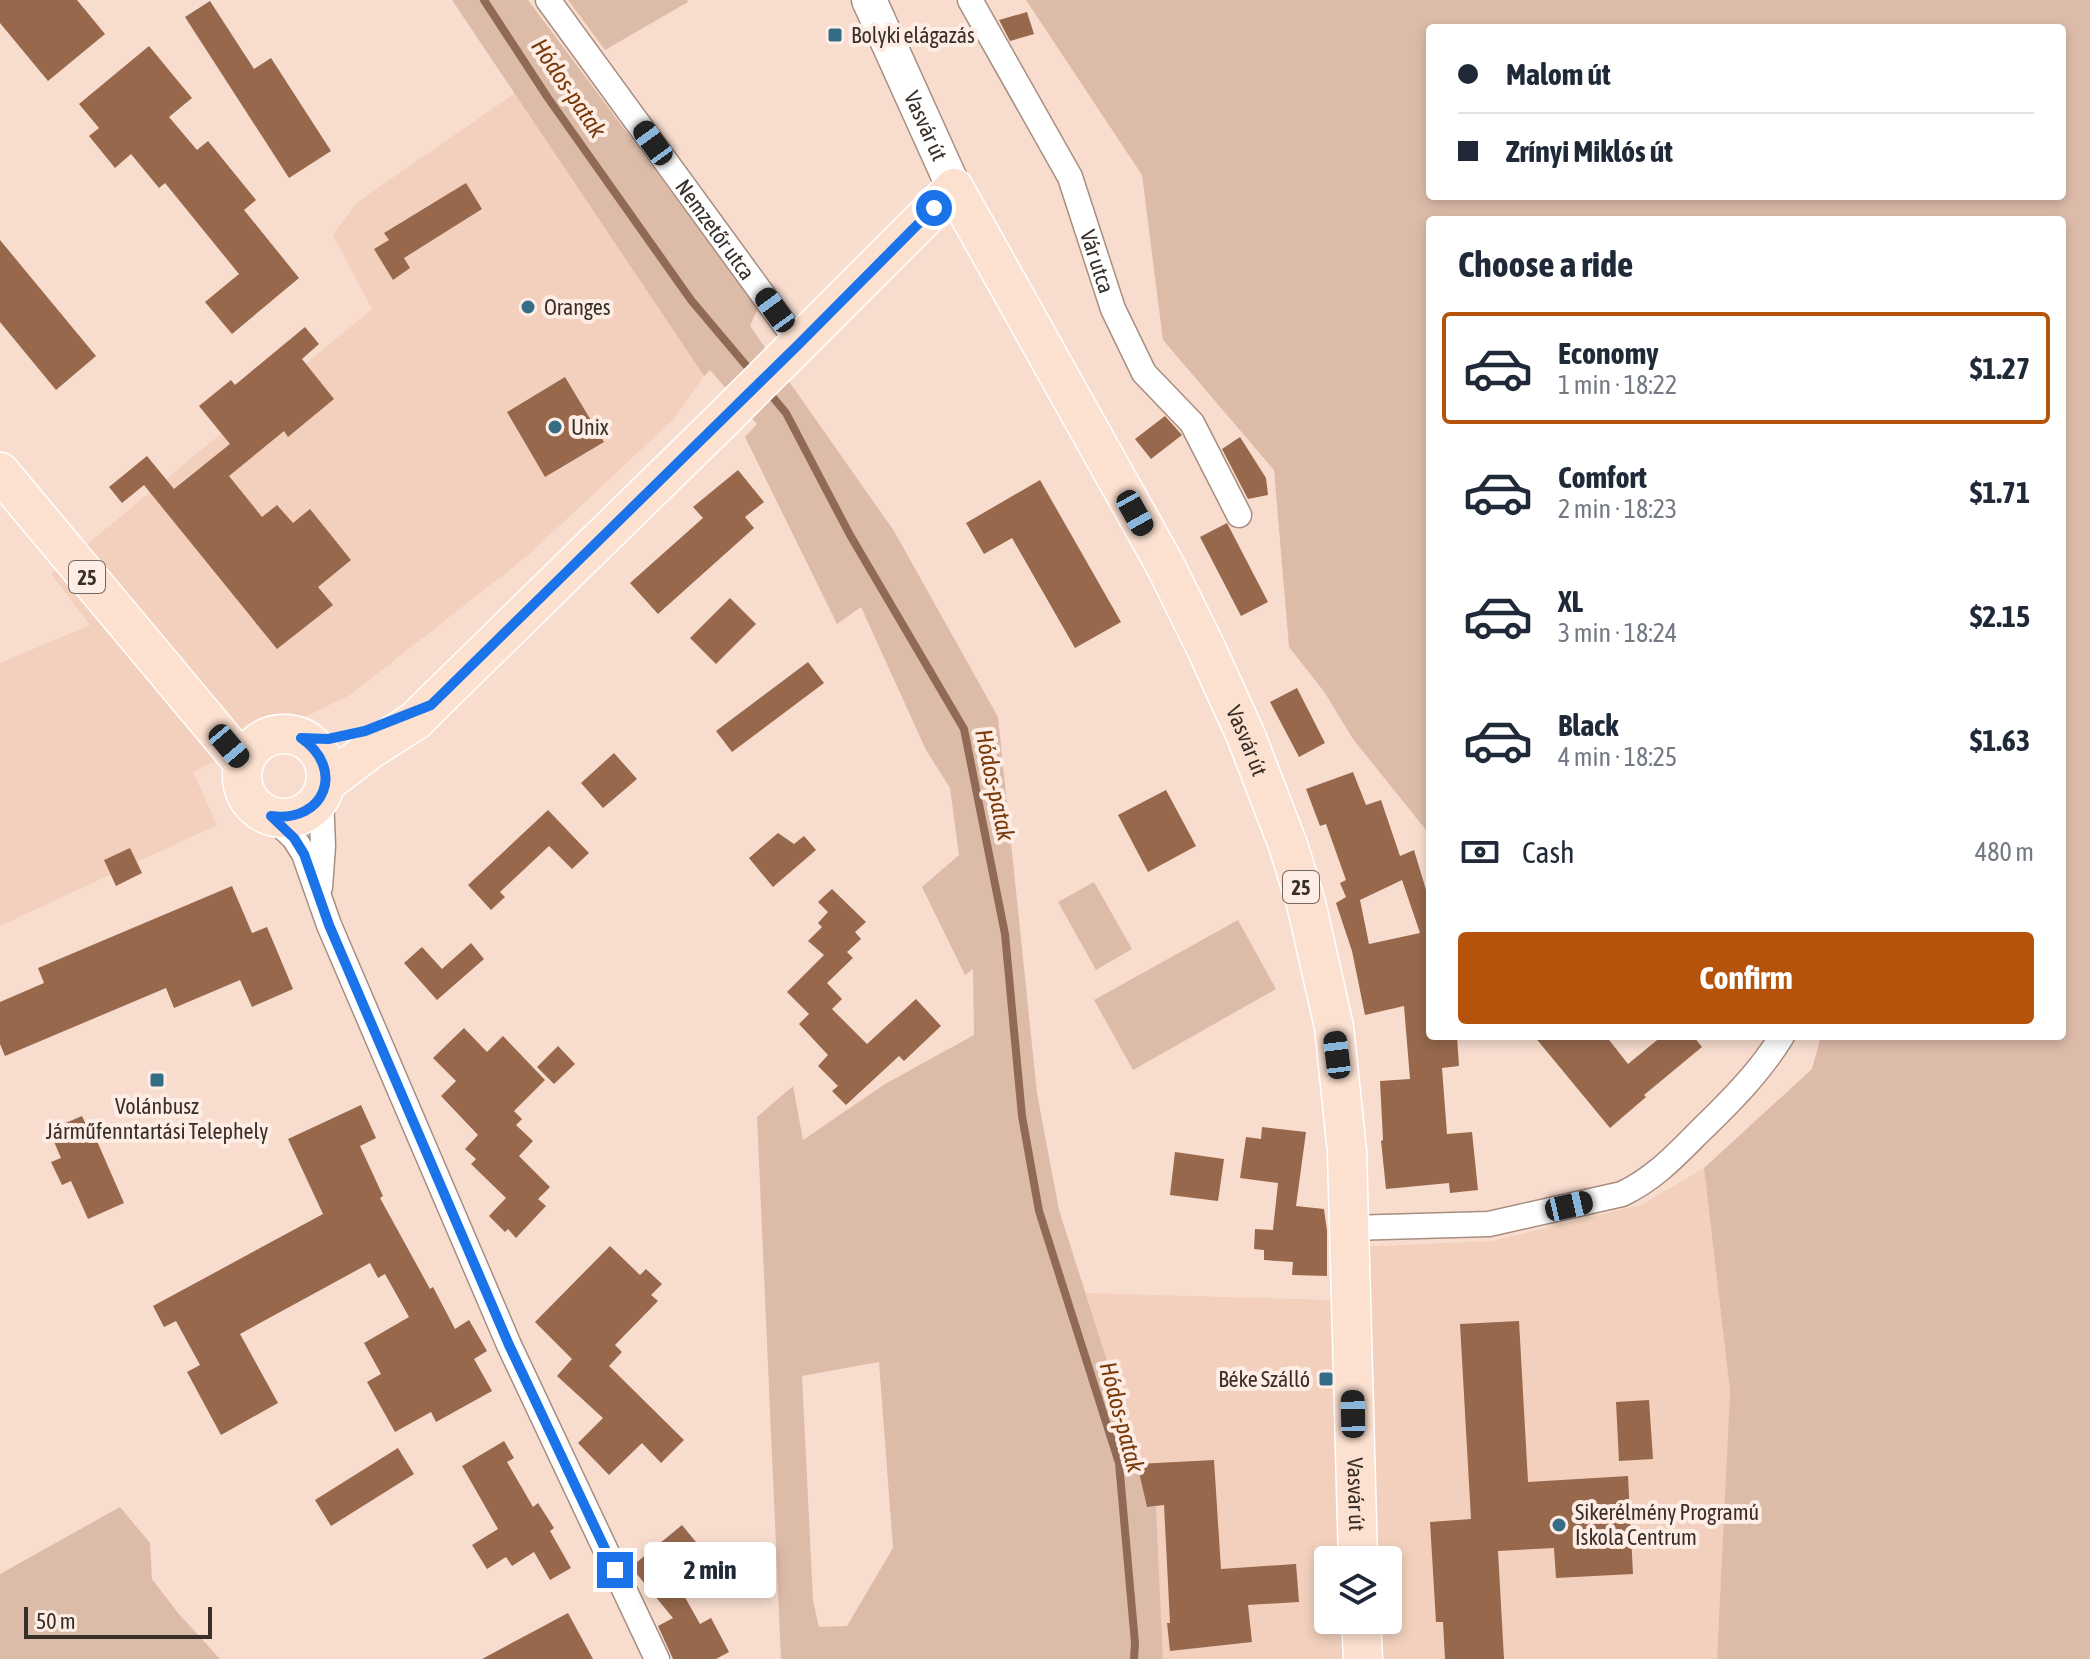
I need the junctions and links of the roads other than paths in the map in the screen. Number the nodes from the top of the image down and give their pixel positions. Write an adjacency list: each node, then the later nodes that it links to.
1 (548, 0): 7 (street, Nemzetőr utca)
2 (869, 0): 4 (street, Vasvár út)
3 (970, 0): 9 (street, Vár utca)
4 (954, 188): 5 (main road, 25); 6 (main road, Vasvár út / 25)
5 (896, 247): 6 (main road, 25); 7 (main road, 25)
6 (1004, 279): 18 (main road, Vasvár út / 25)
7 (792, 351): 11 (main road, 25)
8 (0, 472): 10 (main road, 25)
9 (1239, 515)
10 (175, 683): 12 (main road, 25); 13 (main road, 25)
11 (431, 705): 12 (main road, 25); 14 (main road, 25)
12 (291, 736): 13 (main road, 25); 14 (main road)
13 (244, 764): 15 (main road, 25)
14 (323, 790): 15 (main road, 25); 16 (street)
15 (271, 816): 16 (street)
16 (320, 898): 21 (street)
17 (1779, 1040): 18 (street)
18 (1349, 1228): 19 (main road, Vasvár út / 25)
19 (1358, 1546)
20 (1362, 1634): 22 (main road)
21 (657, 1659)
22 (1363, 1659)

